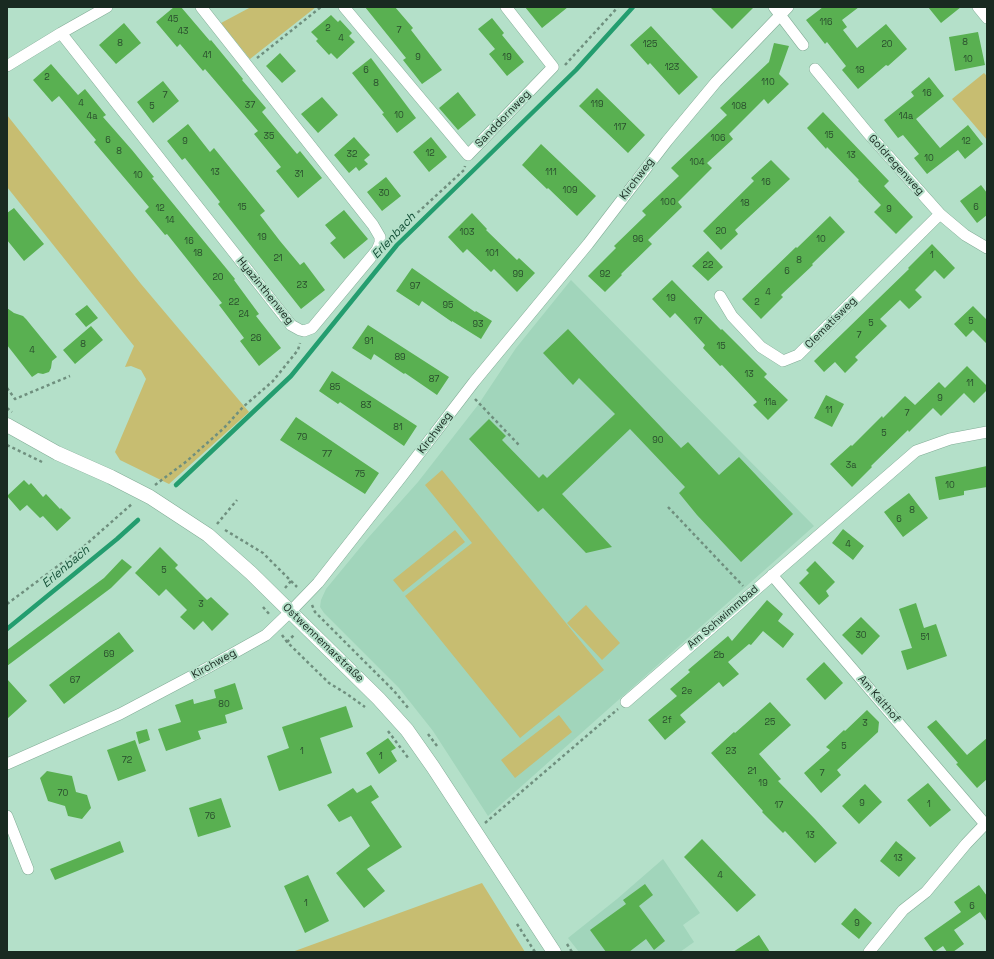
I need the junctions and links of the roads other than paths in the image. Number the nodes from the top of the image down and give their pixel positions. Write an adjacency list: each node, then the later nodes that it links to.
1 (108, 7): 9 (street)
2 (201, 7): 9 (street, Hyazinthenweg)
3 (344, 7): 4 (street, Sanddornweg)
4 (506, 7)
5 (788, 7): 7 (street, Kirchweg)
6 (978, 7): 8 (street)
7 (776, 11): 10 (street); 19 (street, Kirchweg)
8 (987, 18)
9 (61, 33): 11 (street)
10 (803, 46)
11 (7, 66)
12 (815, 69): 13 (street, Goldregenweg)
13 (940, 214): 14 (street, Goldregenweg); 15 (street, Clematisweg)
14 (987, 248)
15 (720, 296)
16 (9, 430): 19 (street, Ostwennemarstraße)
17 (987, 432): 18 (street, Am Schwimmbad)
18 (772, 575): 20 (street, Am Schwimmbad); 23 (street, Am Kalthof)
19 (290, 612): 21 (street, Kirchweg); 25 (street, Ostwennemarstraße)
20 (626, 702)
21 (7, 764)
22 (7, 816): 24 (street)
23 (986, 823): 26 (street)
24 (28, 870)
25 (554, 952)
26 (869, 952)

